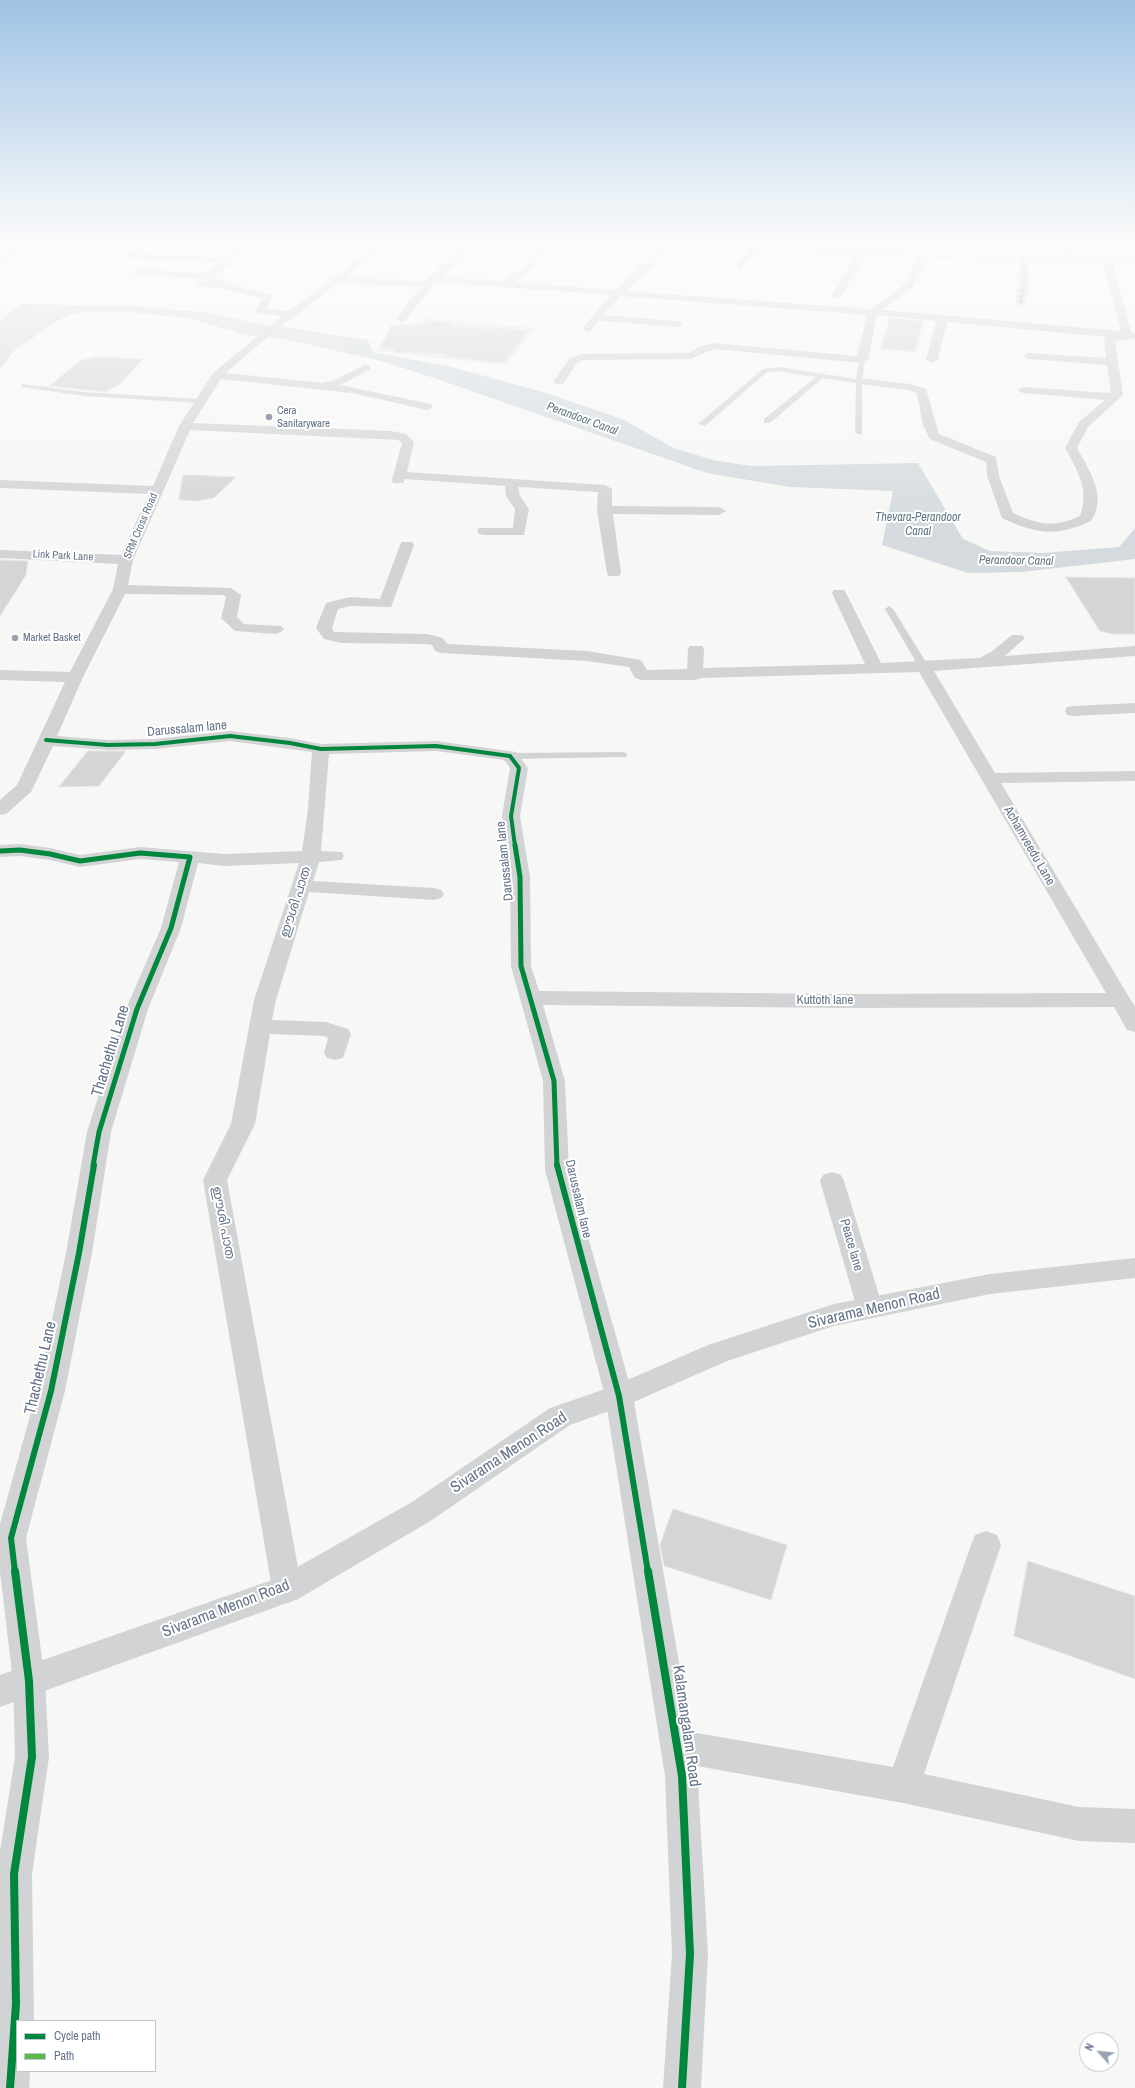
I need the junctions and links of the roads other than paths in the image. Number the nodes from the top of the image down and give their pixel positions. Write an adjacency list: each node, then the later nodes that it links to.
1 (257, 339): 10 (street, SRM Cross Road)
2 (866, 339): 6 (street)
3 (937, 339): 7 (street)
4 (1109, 339): 8 (street)
5 (1028, 356): 8 (street)
6 (862, 360): 12 (lane); 13 (street)
7 (932, 360)
8 (1112, 362): 17 (street)
9 (364, 368): 15 (street)
10 (217, 375): 15 (street); 18 (street, SRM Cross Road)
11 (822, 375): 12 (lane); 20 (lane); 21 (lane)
12 (859, 381): 17 (street); 23 (lane)
13 (559, 382)
14 (23, 386): 18 (lane)
15 (319, 388): 19 (street)
16 (1023, 390): 17 (street)
17 (1116, 396)
18 (200, 401): 22 (street, SRM Cross Road)
19 (427, 406)
20 (767, 421)
21 (702, 424)
22 (185, 426): 24 (street); 26 (street, SRM Cross Road)
23 (860, 433)
24 (511, 482): 27 (street); 29 (street)
25 (0, 484): 26 (street)
26 (157, 490): 32 (street, SRM Cross Road)
27 (604, 510): 28 (street); 33 (street)
28 (719, 511)
29 (484, 531)
30 (407, 544): 45 (street)
31 (0, 554): 32 (street, Link Park Lane)
32 (126, 560): 34 (street, SRM Cross Road)
33 (614, 573)
34 (120, 589): 37 (street); 46 (street, SRM Cross Road)
35 (839, 593): 43 (street)
36 (889, 609): 42 (lane)
37 (276, 629)
38 (1017, 638): 41 (street)
39 (696, 649): 45 (street)
40 (1135, 651): 41 (street)
41 (979, 662): 42 (street)
42 (924, 667): 43 (street); 54 (street, Achamveedu Lane)
43 (875, 668): 45 (street)
44 (0, 675): 46 (street)
45 (695, 675)
46 (75, 677): 49 (street, SRM Cross Road)
47 (1135, 708): 48 (street)
48 (1073, 710)
49 (46, 740): 50 (street, Darussalam lane); 55 (street, SRM Cross Road)
50 (321, 749): 52 (street, Darussalam lane); 57 (street, ഈശി പാത)
51 (622, 755): 52 (lane)
52 (510, 756): 62 (street, Darussalam lane)
53 (1135, 776): 54 (street)
54 (989, 778): 63 (street, Achamveedu Lane)
55 (0, 810)
56 (0, 851): 59 (street)
57 (310, 856): 58 (street); 59 (street); 60 (street, ഈശി പാത)
58 (335, 856)
59 (190, 857): 72 (street, Thachethu Lane)
60 (301, 886): 61 (street); 64 (street, ഈശി പാത)
61 (434, 894)
62 (530, 998): 63 (street, Kuttoth lane); 69 (street, Darussalam lane)
63 (1129, 1012)
64 (260, 1028): 65 (street); 71 (street, ഈശി പാത)
65 (335, 1053)
66 (832, 1181): 68 (street, Peace lane)
67 (1135, 1268): 68 (street, Sivarama Menon Road)
68 (870, 1308): 69 (street, Sivarama Menon Road)
69 (619, 1396): 71 (street, Sivarama Menon Road); 74 (street, Kalamangalam Road)
70 (986, 1545): 75 (street)
71 (287, 1588): 72 (street, Sivarama Menon Road)
72 (29, 1682): 73 (street, Sivarama Menon Road); 77 (street, Thachethu Lane)
73 (0, 1691)
74 (677, 1746): 75 (street); 78 (street, Kalamangalam Road)
75 (903, 1786): 76 (street)
76 (1135, 1826)
77 (10, 2088)
78 (682, 2088)

